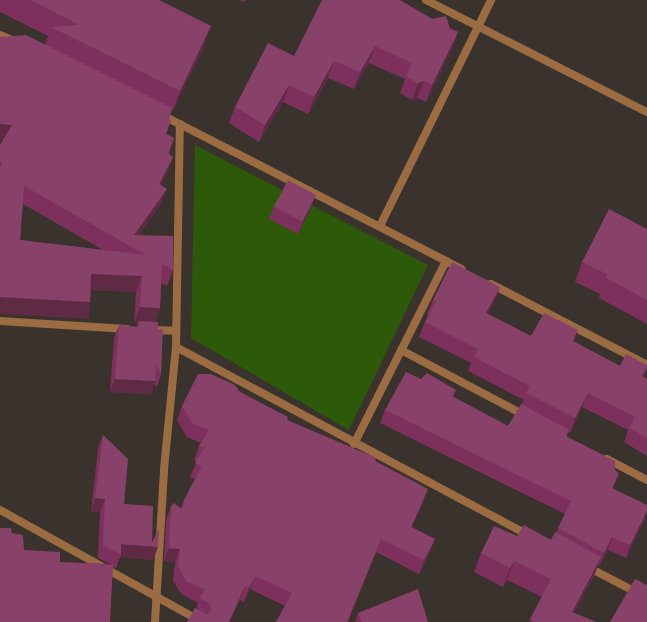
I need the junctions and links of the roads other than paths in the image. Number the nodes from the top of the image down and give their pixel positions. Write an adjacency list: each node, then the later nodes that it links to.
1 (426, 0): 3 (street)
2 (491, 0): 3 (street)
3 (478, 27): 7 (street); 9 (street)
4 (0, 35): 5 (street)
5 (21, 45)
6 (152, 110): 8 (street)
7 (647, 112)
8 (180, 124): 9 (street); 14 (street)
9 (380, 226): 10 (street)
10 (446, 261): 11 (street); 16 (street)
11 (467, 272)
12 (481, 279): 17 (street)
13 (0, 322): 14 (street)
14 (176, 332): 15 (street)
15 (176, 347): 19 (street); 25 (street)
16 (401, 350): 18 (street); 19 (street)
17 (647, 365)
18 (534, 420)
19 (354, 444): 23 (street)
20 (598, 454): 21 (street)
21 (647, 480)
22 (0, 510): 25 (street)
23 (541, 542)
24 (576, 561): 26 (street)
25 (156, 598): 27 (street); 28 (street)
26 (647, 598)
27 (155, 622)
28 (202, 622)

